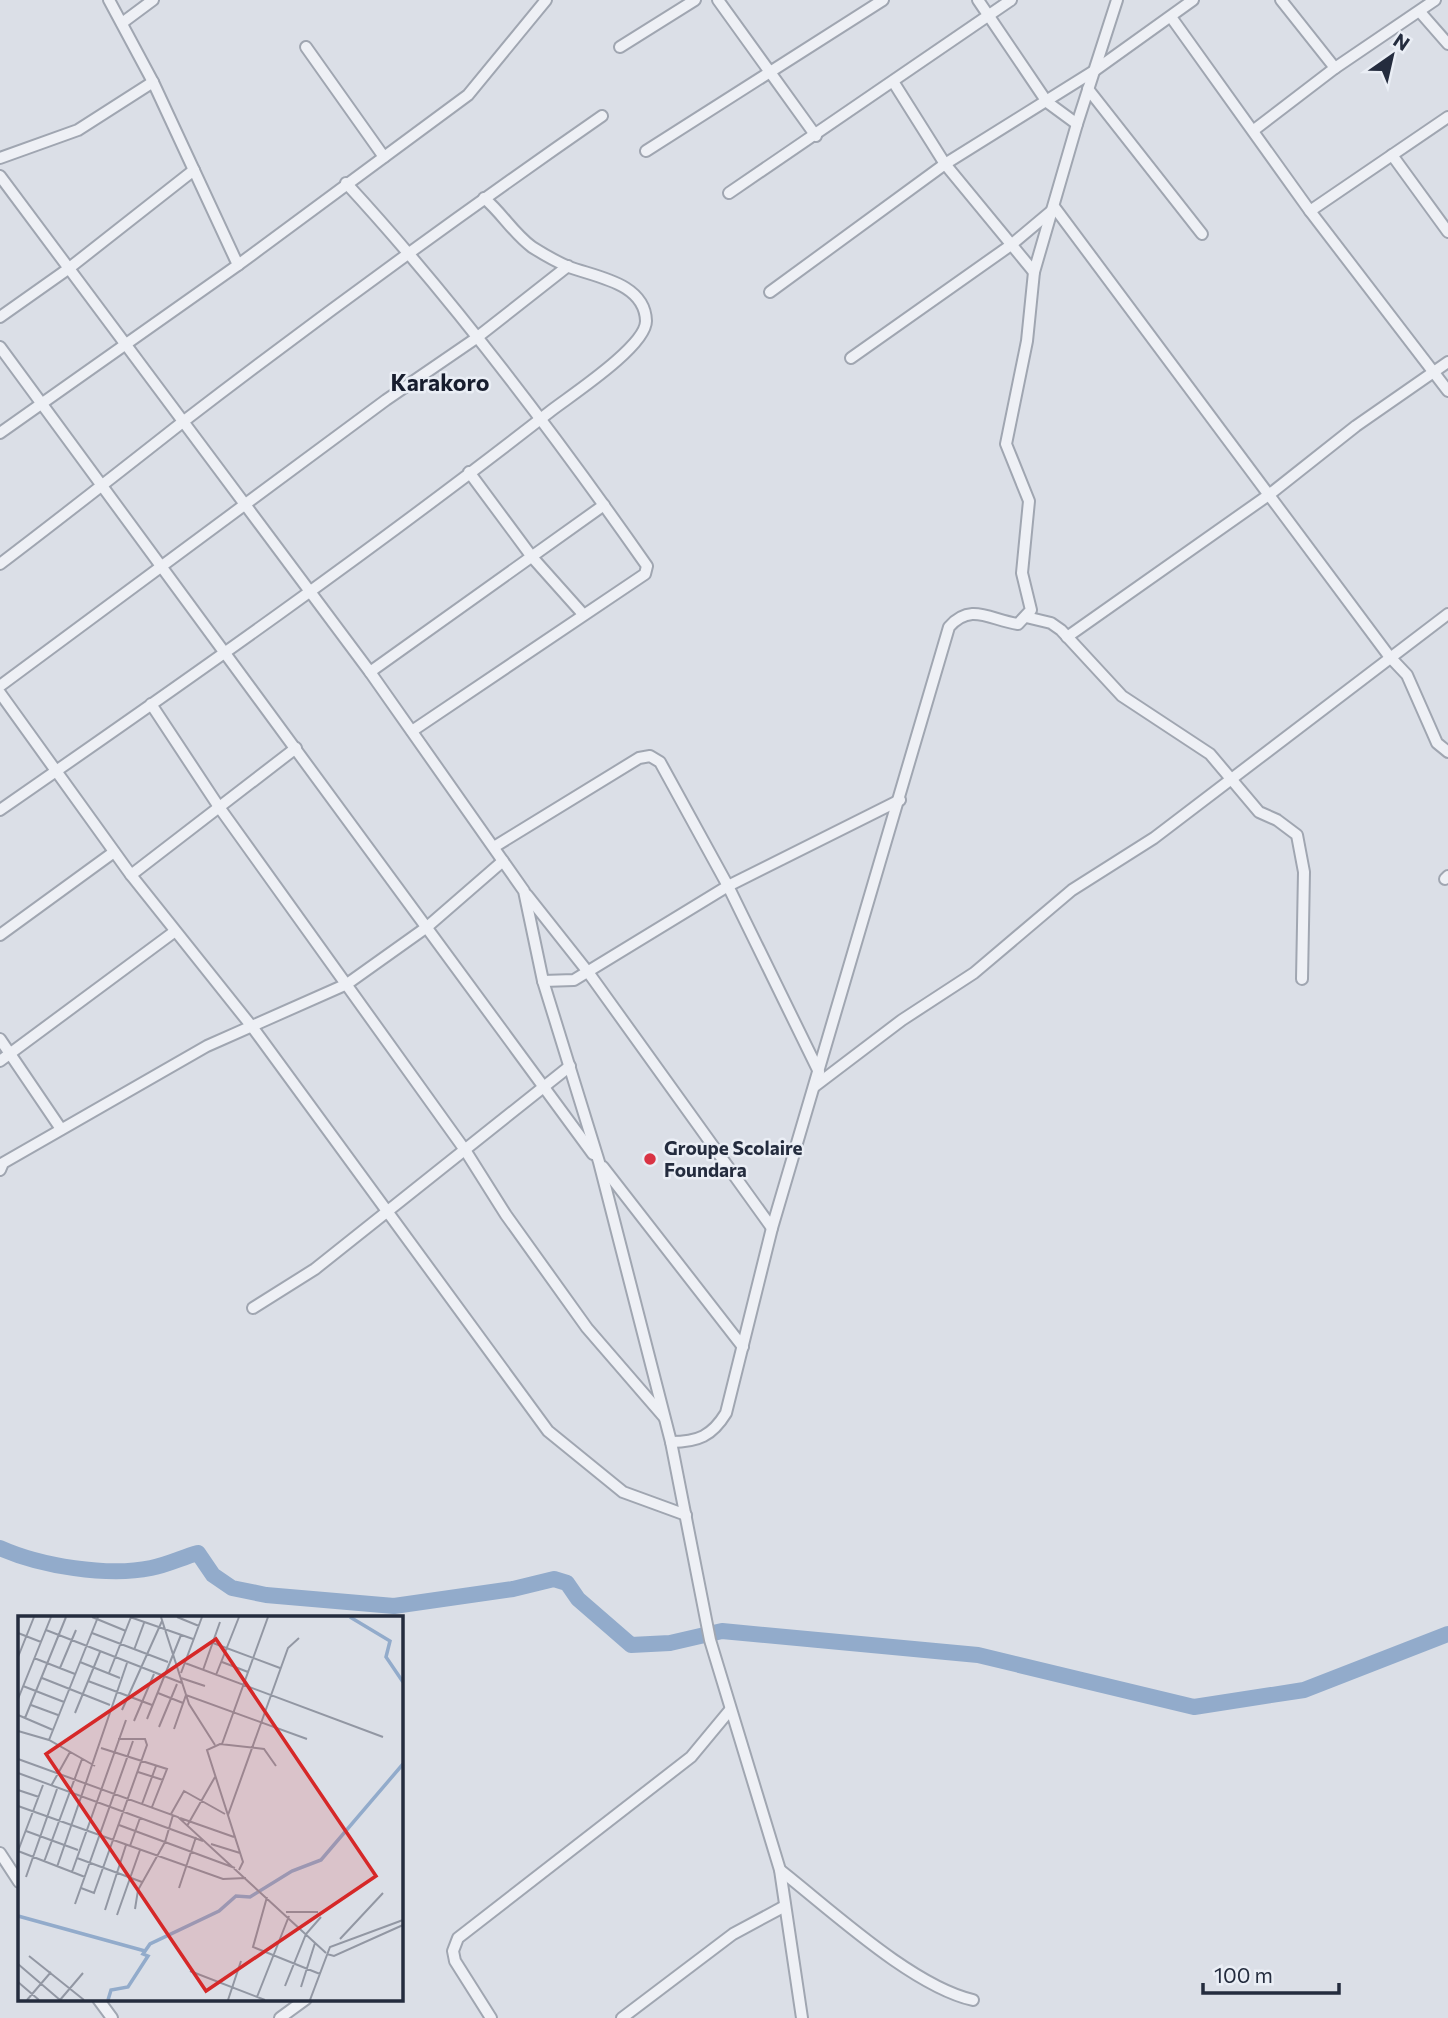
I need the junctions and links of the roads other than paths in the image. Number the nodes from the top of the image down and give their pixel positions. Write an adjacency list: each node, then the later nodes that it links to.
1 (109, 0): 16 (street)
2 (153, 0): 16 (street)
3 (546, 0): 34 (street)
4 (695, 0): 19 (street)
5 (718, 0): 22 (street)
6 (883, 0): 22 (street)
7 (978, 0): 14 (street)
8 (1011, 0): 14 (street)
9 (1117, 0): 21 (street)
10 (1281, 0): 20 (street)
11 (1436, 0): 13 (street)
12 (1187, 2): 15 (street)
13 (1420, 12): 17 (street); 20 (street)
14 (988, 16): 24 (street); 26 (street)
15 (1171, 17): 21 (street); 30 (street)
16 (122, 23): 23 (street)
17 (1448, 44)
18 (306, 47): 34 (street)
19 (620, 47)
20 (1335, 68): 30 (street)
21 (1094, 71): 25 (street); 26 (street)
22 (769, 73): 31 (street); 32 (street)
23 (153, 82): 35 (street); 37 (street)
24 (894, 83): 31 (street); 36 (street)
25 (1088, 89): 29 (street); 45 (street)
26 (1047, 102): 29 (street); 36 (street)
27 (602, 116): 41 (street)
28 (1448, 117): 33 (street)
29 (1077, 124): 42 (street)
30 (1254, 130): 43 (street)
31 (816, 136): 40 (street)
32 (646, 151)
33 (1392, 155): 43 (street); 44 (street)
34 (384, 157): 39 (street)
35 (0, 158)
36 (945, 164): 46 (street); 52 (street)
37 (194, 170): 48 (street); 50 (street)
38 (0, 176): 50 (street)
39 (346, 183): 47 (street); 48 (street)
40 (729, 193)
41 (484, 198): 47 (street); 49 (street)
42 (1055, 208): 46 (street); 51 (street); 67 (street)
43 (1310, 211): 59 (street)
44 (1448, 232)
45 (1202, 234)
46 (1011, 245): 51 (street); 57 (street)
47 (408, 255): 54 (street); 63 (street)
48 (238, 265): 55 (street)
49 (568, 266): 54 (street); 62 (street)
50 (68, 269): 53 (street); 55 (street)
51 (1034, 272): 76 (street)
52 (770, 292)
53 (0, 317)
54 (475, 339): 62 (street); 68 (street)
55 (125, 345): 61 (street); 63 (street)
56 (0, 347): 61 (street)
57 (851, 358)
58 (1448, 362): 59 (street)
59 (1433, 373): 60 (street); 67 (street)
60 (1448, 391)
61 (41, 402): 64 (street); 66 (street)
62 (540, 420): 65 (street); 69 (street)
63 (183, 422): 66 (street); 68 (street)
64 (0, 433)
65 (469, 472): 70 (street); 73 (street)
66 (104, 487): 71 (street); 72 (street)
67 (1270, 494): 77 (street); 79 (street)
68 (246, 505): 72 (street); 73 (street)
69 (604, 505): 70 (street); 74 (street)
70 (533, 557): 74 (street); 80 (street)
71 (0, 564)
72 (161, 566): 78 (street); 81 (street)
73 (309, 592): 78 (street); 80 (street)
74 (582, 613): 84 (street)
75 (1448, 614): 79 (street)
76 (1026, 617): 77 (street); 89 (street)
77 (1068, 637): 88 (street)
78 (225, 651): 83 (street); 85 (street)
79 (1390, 656): 86 (street); 88 (street)
80 (370, 671): 84 (street)
81 (0, 686)
82 (0, 693): 87 (street)
83 (151, 704): 87 (street); 90 (street)
84 (412, 731): 92 (street)
85 (296, 748): 90 (street); 98 (street)
86 (1448, 752)
87 (56, 771): 91 (street); 93 (street)
88 (1231, 776): 102 (street); 112 (street)
89 (900, 800): 96 (street); 110 (street)
90 (219, 807): 95 (street); 104 (street)
91 (0, 810)
92 (494, 847): 94 (street); 96 (street)
93 (114, 852): 95 (street); 100 (street)
94 (503, 861): 97 (street); 98 (street)
95 (131, 875): 99 (street)
96 (728, 886): 101 (street); 110 (street)
97 (524, 891): 101 (street); 103 (street)
98 (427, 927): 104 (street); 111 (street)
99 (174, 932): 105 (street); 107 (street)
100 (0, 936)
101 (588, 972): 103 (street); 118 (street)
102 (1302, 979)
103 (543, 981): 109 (street)
104 (347, 984): 105 (street); 114 (street)
105 (253, 1028): 113 (street); 117 (street)
106 (0, 1038): 107 (street)
107 (10, 1053): 108 (street); 113 (street)
108 (0, 1061)
109 (570, 1066): 111 (street); 115 (street)
110 (819, 1072): 112 (street)
111 (544, 1086): 114 (street); 115 (street)
112 (815, 1086): 118 (street)
113 (61, 1129): 116 (street)
114 (465, 1150): 117 (street); 121 (street)
115 (599, 1162): 120 (street); 121 (street)
116 (0, 1170)
117 (386, 1211): 119 (street); 123 (street)
118 (772, 1228): 120 (street)
119 (253, 1308)
120 (743, 1347): 122 (street)
121 (666, 1419): 122 (street)
122 (671, 1442): 123 (street)
123 (686, 1515): 124 (street)
124 (730, 1710): 126 (street); 134 (street)
125 (0, 1853): 127 (street)
126 (780, 1870): 128 (street); 131 (street)
127 (18, 1880)
128 (785, 1906): 135 (street); 136 (street)
129 (99, 2000): 132 (street)
130 (305, 2000): 133 (street)
131 (973, 2000)
132 (112, 2018)
133 (280, 2018)
134 (491, 2018)
135 (622, 2018)
136 (802, 2018)

